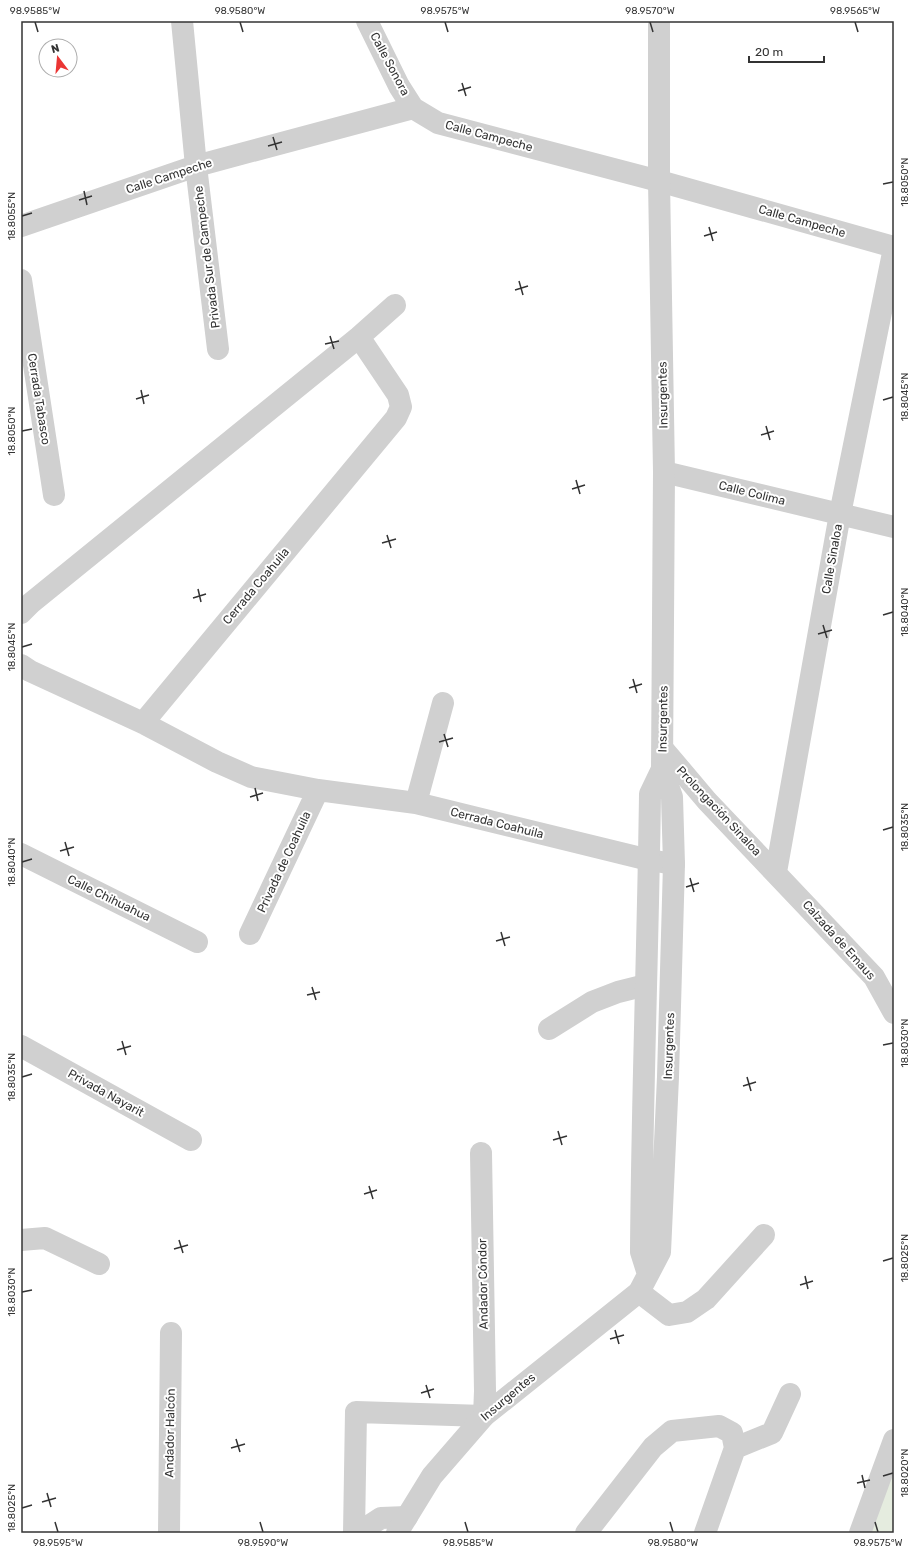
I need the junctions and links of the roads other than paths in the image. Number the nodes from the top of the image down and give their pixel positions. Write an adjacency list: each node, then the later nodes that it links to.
1 (182, 21): 5 (street, Privada Sur de Campeche)
2 (367, 21): 4 (street, Calle Sonora)
3 (659, 21): 6 (street, Insurgentes)
4 (413, 108): 5 (street, Calle Campeche); 6 (street, Calle Campeche)
5 (196, 166): 7 (street, Calle Campeche); 12 (street, Privada Sur de Campeche)
6 (659, 181): 8 (street, Calle Campeche); 13 (street, Insurgentes)
7 (21, 226)
8 (894, 247): 15 (street, Calle Sinaloa)
9 (21, 280): 14 (street, Cerrada Tabasco)
10 (395, 305): 11 (street)
11 (360, 337): 17 (street); 20 (street, Cerrada Coahuila)
12 (218, 348)
13 (664, 472): 15 (street, Calle Colima); 21 (street, Insurgentes)
14 (54, 494)
15 (840, 514): 16 (street, Calle Colima); 27 (street, Calle Sinaloa)
16 (894, 527)
17 (21, 613)
18 (21, 665): 20 (street)
19 (443, 703): 23 (street)
20 (143, 722): 22 (street, Cerrada Coahuila)
21 (662, 759): 25 (street, Insurgentes); 26 (street, Insurgentes); 27 (street, Prolongación Sinaloa)
22 (318, 790): 23 (street, Cerrada Coahuila); 28 (street, Privada de Coahuila)
23 (416, 803): 25 (street, Cerrada Coahuila)
24 (21, 854): 29 (street, Calle Chihuahua)
25 (649, 860): 26 (street, Cerrada Coahuila); 30 (street, Insurgentes)
26 (674, 864): 35 (street, Insurgentes)
27 (776, 872): 31 (street, Calzada de Emaus)
28 (250, 934)
29 (197, 942)
30 (646, 985): 32 (street); 34 (street, Insurgentes)
31 (894, 1013)
32 (549, 1029)
33 (21, 1046): 36 (street, Privada Nayarit)
34 (643, 1076): 35 (street); 41 (street, Insurgentes)
35 (668, 1077): 41 (street, Insurgentes)
36 (192, 1140)
37 (481, 1153): 44 (street, Andador Cóndor)
38 (764, 1235): 41 (street)
39 (21, 1240): 40 (street)
40 (99, 1264)
41 (643, 1283): 44 (street, Insurgentes)
42 (171, 1333): 48 (street, Andador Halcón)
43 (790, 1394): 46 (street)
44 (484, 1416): 47 (street, Insurgentes); 49 (street)
45 (894, 1440): 53 (street)
46 (734, 1441): 51 (street); 52 (street)
47 (402, 1525): 50 (street, Insurgentes)
48 (169, 1533)
49 (354, 1533)
50 (358, 1533)
51 (586, 1533)
52 (705, 1533)
53 (860, 1533)

